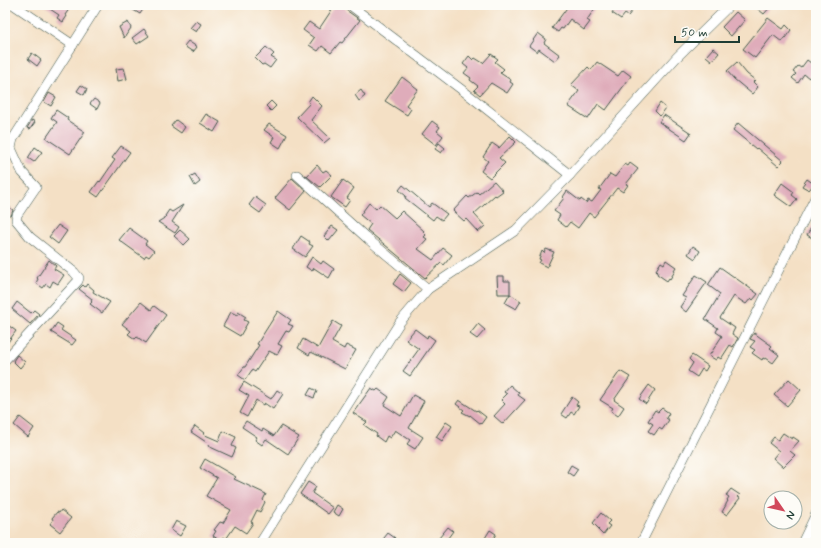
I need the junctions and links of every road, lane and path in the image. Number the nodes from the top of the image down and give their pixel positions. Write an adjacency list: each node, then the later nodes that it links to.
1 (14, 5): 5 (street)
2 (98, 5): 5 (street)
3 (350, 5): 7 (street)
4 (730, 5): 7 (street)
5 (73, 45): 10 (street)
6 (297, 175): 9 (street)
7 (570, 175): 9 (street)
8 (816, 196): 13 (street)
9 (428, 289): 12 (street)
10 (5, 360)
11 (816, 514): 14 (street)
12 (260, 543)
13 (641, 543)
14 (802, 543)

